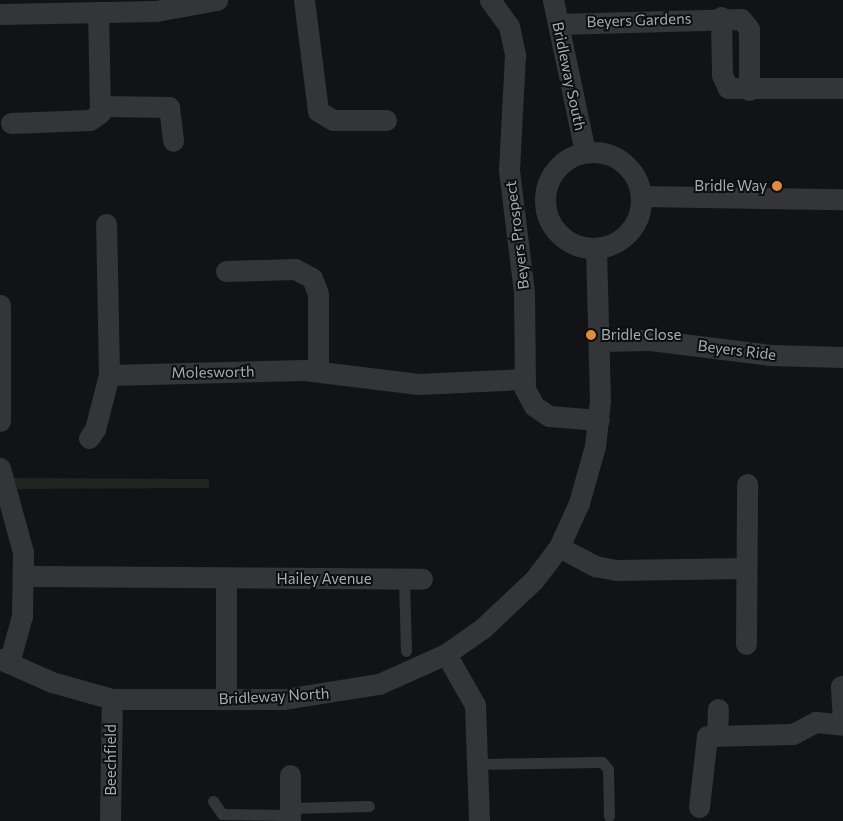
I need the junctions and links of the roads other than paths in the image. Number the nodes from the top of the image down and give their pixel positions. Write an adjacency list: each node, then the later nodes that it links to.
1 (217, 0): 5 (street)
2 (304, 0): 10 (street)
3 (490, 0): 24 (street, Beyers Prospect)
4 (553, 0): 7 (street, Bridleway South)
5 (98, 12): 6 (street); 9 (street)
6 (0, 14)
7 (558, 24): 8 (street, Beyers Gardens); 13 (street, Bridleway South)
8 (843, 88)
9 (102, 106): 11 (street); 12 (street)
10 (386, 120)
11 (11, 123)
12 (173, 141)
13 (585, 152): 14 (street); 17 (street)
14 (641, 196): 15 (street); 17 (street)
15 (843, 199)
16 (106, 224): 23 (street)
17 (596, 248): 20 (street, Bridleway North)
18 (226, 271): 22 (street)
19 (0, 305): 26 (street)
20 (601, 341): 21 (street, Beyers Ride); 25 (street, Bridleway North)
21 (843, 357)
22 (318, 370): 23 (street, Molesworth); 24 (street, Molesworth)
23 (109, 374): 27 (street)
24 (524, 379): 25 (street, Beyers Prospect)
25 (599, 420): 30 (street, Bridleway North)
26 (0, 421)
27 (88, 438)
28 (0, 470): 38 (street)
29 (747, 484): 31 (street)
30 (559, 547): 31 (street); 37 (street, Bridleway North)
31 (746, 568): 35 (street)
32 (34, 576): 33 (street, Hailey Avenue)
33 (226, 578): 34 (street, Hailey Avenue); 41 (street)
34 (413, 579): 36 (lane)
35 (746, 644)
36 (406, 651)
37 (446, 654): 41 (street, Bridleway North); 45 (street)
38 (5, 661): 40 (street, Bridleway North)
39 (841, 686): 43 (street)
40 (112, 699): 41 (street, Bridleway North); 52 (street, Beechfield)
41 (226, 699)
42 (718, 709): 44 (street)
43 (843, 724): 44 (street)
44 (712, 736): 49 (street)
45 (478, 764): 51 (lane); 53 (street)
46 (290, 775): 50 (street)
47 (213, 801): 50 (lane)
48 (369, 806): 50 (lane)
49 (699, 807)
50 (290, 815)
51 (609, 816)
52 (110, 821)
53 (479, 821)

